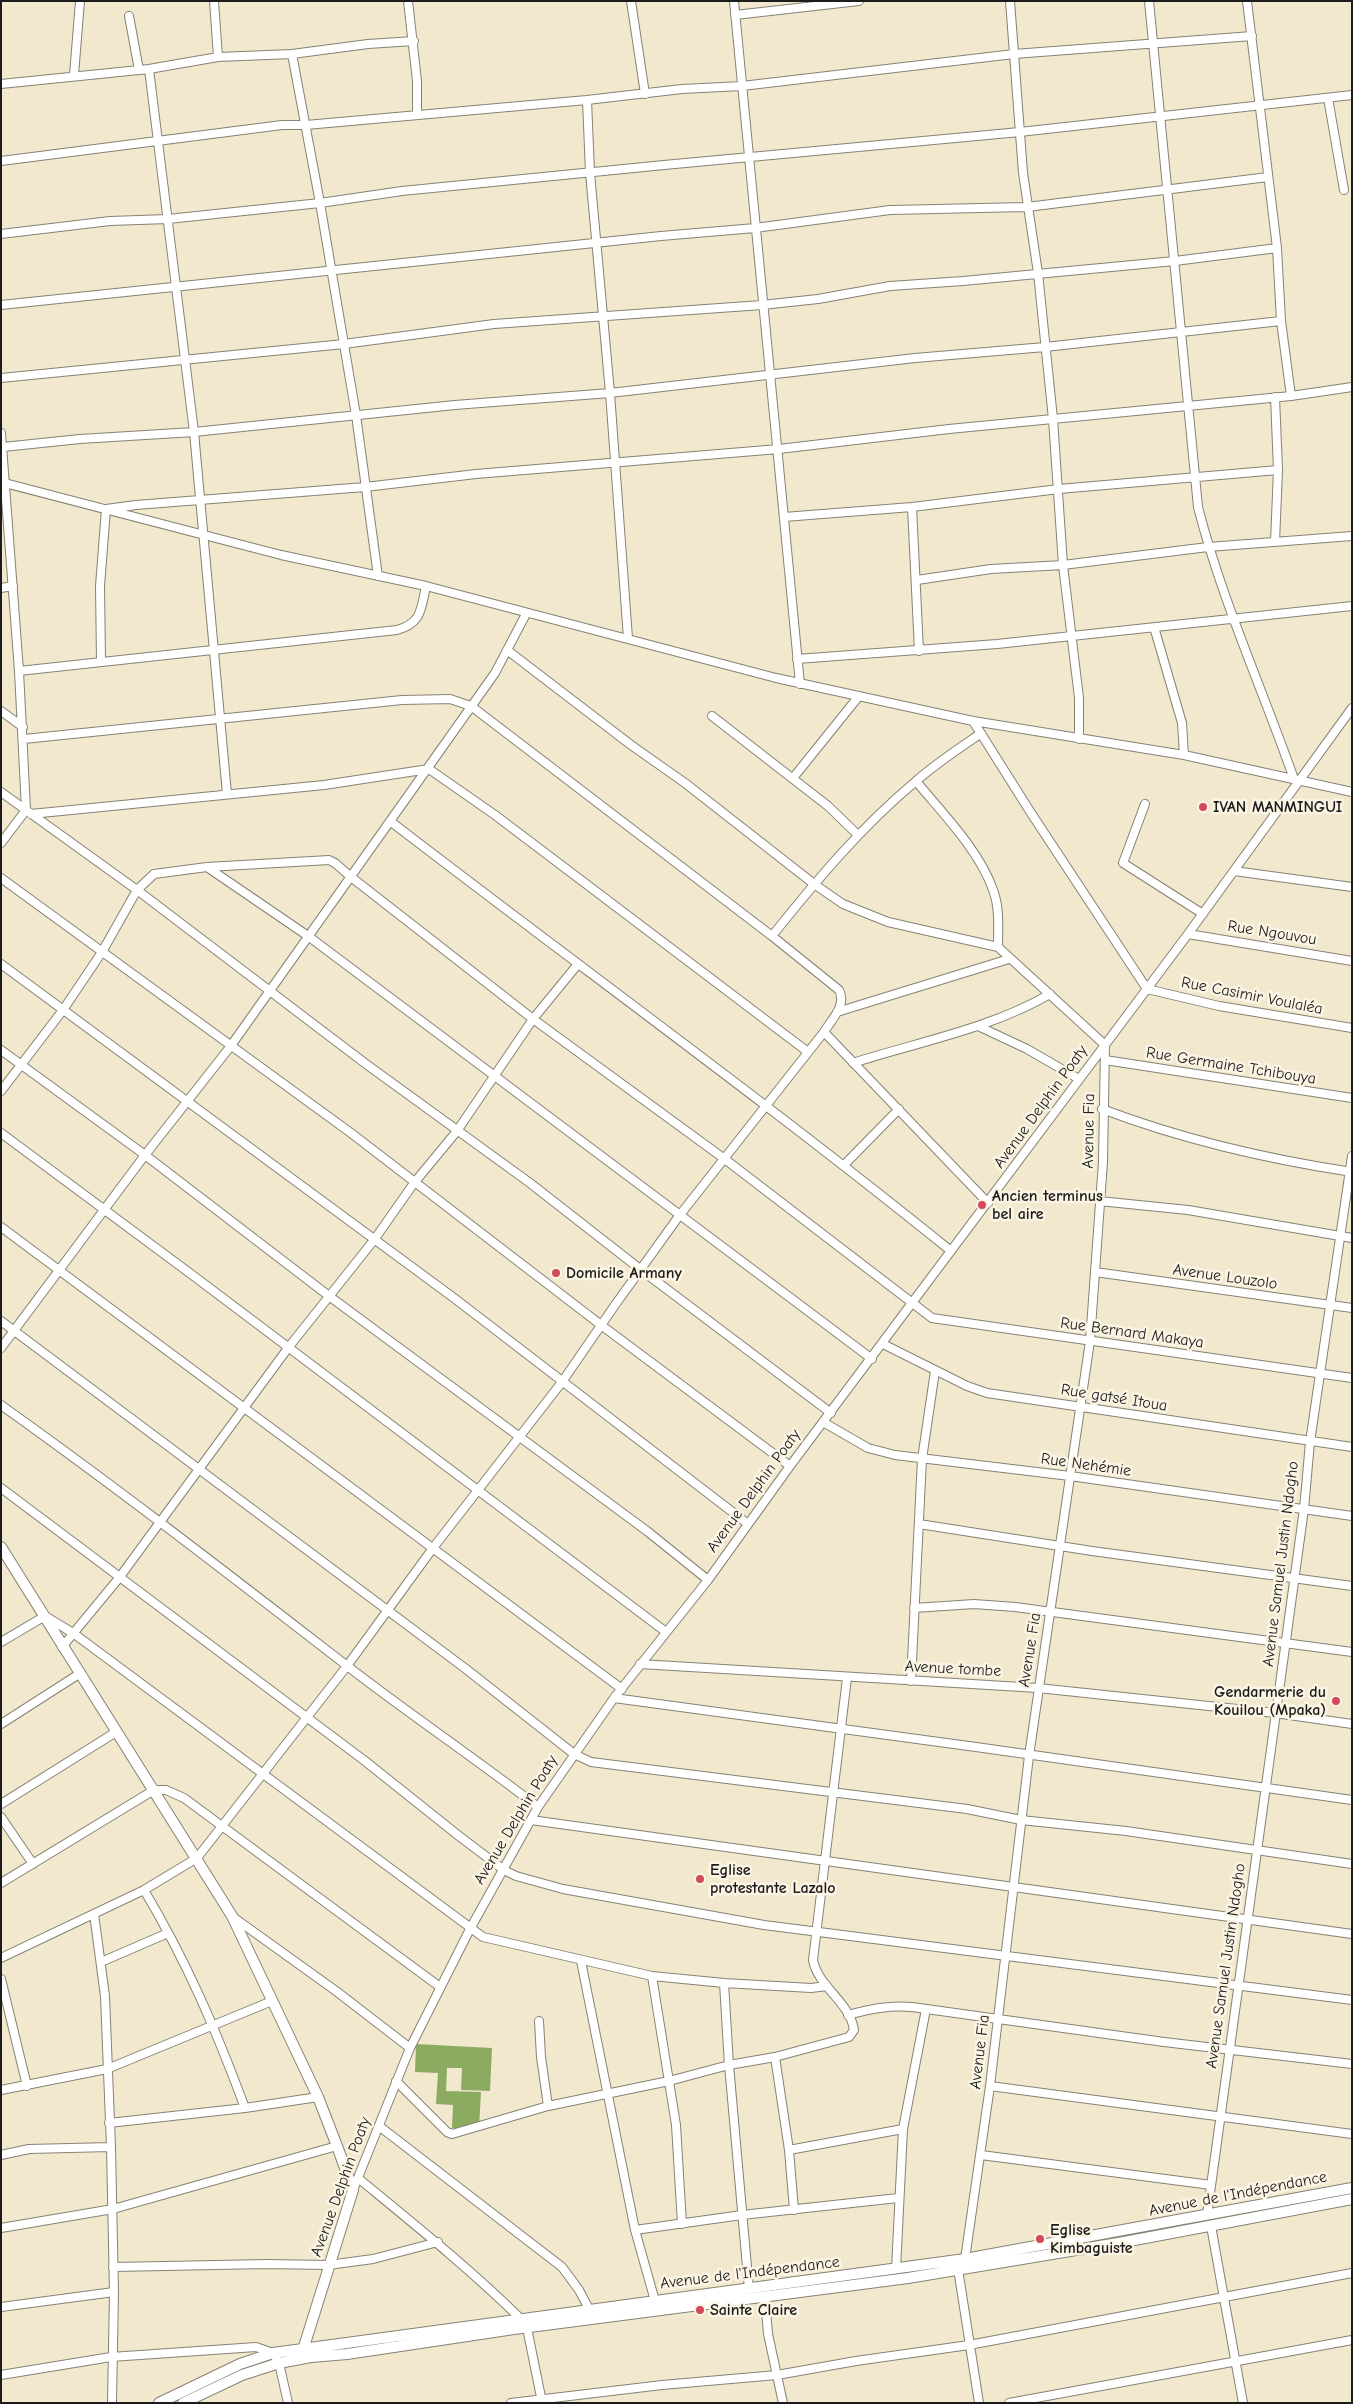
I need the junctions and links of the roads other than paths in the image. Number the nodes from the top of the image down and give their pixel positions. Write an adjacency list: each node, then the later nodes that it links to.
1 (80, 1): 20 (street)
2 (214, 1): 17 (street)
3 (408, 1): 13 (street)
4 (631, 1): 23 (street)
5 (734, 1): 10 (street)
6 (860, 1): 10 (street)
7 (1010, 1): 16 (street)
8 (1149, 1): 14 (street)
9 (1247, 1): 12 (street)
10 (735, 15): 22 (street)
11 (129, 16): 19 (street)
12 (1252, 36): 14 (street); 27 (street)
13 (414, 41): 15 (street); 28 (street)
14 (1152, 43): 16 (street); 29 (street)
15 (292, 54): 17 (street); 30 (street)
16 (1014, 54): 22 (street); 31 (street)
17 (218, 57): 18 (street)
18 (149, 69): 19 (street); 32 (street)
19 (139, 70): 20 (street)
20 (74, 75): 21 (street)
21 (1, 84)
22 (742, 86): 23 (street); 33 (street)
23 (645, 94): 26 (street)
24 (1352, 95): 25 (street)
25 (1328, 98): 27 (street); 38 (street)
26 (587, 100): 28 (street); 35 (street)
27 (1258, 105): 29 (street); 36 (street)
28 (417, 115): 30 (street)
29 (1160, 117): 31 (street); 37 (street)
30 (306, 125): 32 (street); 39 (street)
31 (1020, 132): 33 (street); 40 (street)
32 (156, 140): 34 (street); 41 (street)
33 (750, 157): 35 (street); 42 (street)
34 (1, 161)
35 (590, 173): 39 (street); 44 (street)
36 (1268, 177): 37 (street); 45 (street)
37 (1168, 188): 40 (street); 46 (street)
38 (1344, 190)
39 (320, 203): 41 (street); 47 (street)
40 (1027, 207): 42 (street); 48 (street)
41 (168, 219): 43 (street); 49 (street)
42 (755, 228): 44 (street); 51 (street)
43 (1, 234)
44 (597, 242): 47 (street); 52 (street)
45 (1277, 248): 46 (street); 53 (street)
46 (1175, 261): 48 (street); 54 (street)
47 (331, 270): 49 (street); 55 (street)
48 (1038, 273): 51 (street); 56 (street)
49 (174, 286): 50 (street); 57 (street)
50 (1, 305)
51 (762, 306): 52 (street); 58 (street)
52 (604, 316): 55 (street); 61 (street)
53 (1281, 321): 54 (street); 62 (street)
54 (1181, 332): 56 (street); 64 (street)
55 (344, 344): 57 (street); 65 (street)
56 (1045, 347): 58 (street); 66 (street)
57 (184, 359): 59 (street); 68 (street)
58 (770, 375): 61 (street); 70 (street)
59 (1, 378)
60 (1352, 387): 62 (street)
61 (610, 393): 65 (street); 71 (street)
62 (1291, 396): 63 (street)
63 (1275, 397): 64 (street); 72 (street)
64 (1187, 406): 66 (street); 73 (street)
65 (356, 416): 68 (street); 75 (street)
66 (1053, 419): 70 (street); 76 (street)
67 (1, 432): 69 (street)
68 (194, 432): 69 (street); 77 (street)
69 (3, 447): 74 (street)
70 (779, 449): 71 (street); 80 (street)
71 (616, 462): 75 (street); 97 (street)
72 (1278, 470): 73 (street); 84 (street)
73 (1195, 478): 76 (street); 85 (street)
74 (4, 483): 79 (street); 81 (street)
75 (365, 487): 77 (street); 87 (street)
76 (1059, 489): 78 (street); 86 (street)
77 (200, 499): 79 (street); 82 (street)
78 (912, 507): 80 (street); 88 (street)
79 (106, 509): 82 (street); 102 (street)
80 (784, 517): 101 (street)
81 (5, 525): 89 (street)
82 (204, 536): 87 (street); 98 (street)
83 (1352, 536): 84 (street)
84 (1275, 542): 85 (street)
85 (1208, 547): 86 (street); 94 (street)
86 (1063, 564): 88 (street); 96 (street)
87 (378, 576): 90 (street)
88 (917, 580): 100 (street)
89 (13, 586): 91 (street); 103 (street)
90 (426, 586): 93 (street); 98 (street)
91 (1, 588)
92 (1352, 606): 94 (street)
93 (526, 614): 97 (street); 99 (street)
94 (1233, 620): 95 (street); 119 (street)
95 (1154, 627): 96 (street); 116 (street)
96 (1072, 637): 100 (street); 115 (street)
97 (628, 638): 104 (street)
98 (212, 650): 102 (street); 110 (street)
99 (507, 650): 106 (street); 133 (street)
100 (919, 651): 101 (street)
101 (797, 659): 104 (street)
102 (101, 661): 103 (street)
103 (19, 671): 112 (street)
104 (800, 684): 105 (street)
105 (859, 696): 111 (street); 118 (street)
106 (471, 706): 110 (street); 117 (street); 139 (street)
107 (1352, 708): 119 (street, Avenue Delphin Poaty)
108 (1, 711): 112 (street)
109 (712, 716): 118 (street)
110 (221, 719): 114 (street); 123 (street)
111 (974, 721): 113 (street); 115 (street)
112 (22, 727): 114 (street)
113 (980, 734): 120 (street); 146 (street)
114 (24, 739): 125 (street)
115 (1079, 739): 116 (street)
116 (1184, 756): 119 (street)
117 (429, 769): 123 (street); 126 (street); 158 (street)
118 (793, 778): 127 (street)
119 (1296, 780): 122 (street); 130 (street, Avenue Delphin Poaty)
120 (916, 781): 127 (street); 140 (street)
121 (1, 792): 125 (street)
122 (1352, 792)
123 (227, 794): 125 (street)
124 (1145, 804): 136 (street)
125 (29, 812): 128 (street); 135 (street)
126 (390, 821): 132 (street); 145 (street)
127 (858, 835): 133 (street)
128 (1, 843)
129 (207, 867): 132 (street, Rue Bernard Makaya); 135 (street, Rue Bernard Makaya); 138 (street)
130 (1234, 871): 134 (street); 136 (street, Avenue Delphin Poaty)
131 (1, 878): 141 (street)
132 (351, 878): 138 (street); 151 (street, Rue Bernard Makaya)
133 (814, 884): 139 (street); 140 (street)
134 (1352, 887)
135 (137, 890): 141 (street, Rue Bernard Makaya); 147 (street)
136 (1203, 914): 137 (street, Avenue Delphin Poaty)
137 (1188, 934): 143 (street, Rue Ngouvou); 146 (street, Avenue Delphin Poaty)
138 (308, 936): 147 (street); 162 (street)
139 (772, 936): 150 (street)
140 (998, 947): 142 (street)
141 (102, 952): 149 (street, Rue Bernard Makaya); 156 (street)
142 (1008, 959): 148 (street); 150 (street)
143 (1352, 961)
144 (1, 964): 149 (street)
145 (578, 964): 151 (street); 167 (street)
146 (1147, 989): 153 (street, Rue Casimir Voulaléa); 155 (street, Avenue Delphin Poaty)
147 (269, 992): 156 (street); 170 (street)
148 (1050, 994): 152 (street); 155 (street)
149 (63, 1010): 161 (street, Rue Bernard Makaya); 166 (street)
150 (837, 1012): 154 (street)
151 (533, 1019): 162 (street); 174 (street, Rue Bernard Makaya)
152 (978, 1026): 160 (street); 163 (street)
153 (1352, 1028)
154 (824, 1032): 158 (street); 160 (street)
155 (1105, 1045): 159 (street, Avenue Fia); 163 (street, Avenue Delphin Poaty)
156 (230, 1047): 166 (street); 177 (street)
157 (1, 1050): 161 (street)
158 (808, 1052): 167 (street)
159 (1105, 1060): 165 (street, Rue Germaine Tchibouya); 169 (street, Avenue Fia)
160 (852, 1063): 168 (street)
161 (21, 1064): 164 (street, Rue Bernard Makaya); 172 (street)
162 (494, 1076): 170 (street); 181 (street)
163 (1079, 1079): 179 (street, Avenue Delphin Poaty)
164 (1, 1091)
165 (1352, 1098)
166 (188, 1102): 172 (street); 185 (street)
167 (767, 1107): 174 (street); 175 (street)
168 (899, 1109): 175 (street); 179 (street)
169 (1102, 1109): 176 (street); 178 (street, Avenue Fia)
170 (457, 1131): 177 (street); 188 (street)
171 (1, 1134): 180 (street)
172 (145, 1155): 180 (street); 190 (street)
173 (1352, 1156): 176 (street, Avenue Samuel Justin Ndogho)
174 (726, 1160): 181 (street); 191 (street, Rue Bernard Makaya)
175 (844, 1165): 186 (street)
176 (1351, 1171): 183 (street, Avenue Samuel Justin Ndogho)
177 (414, 1183): 185 (street); 195 (street)
178 (1099, 1201): 183 (street); 189 (street, Avenue Fia)
179 (988, 1203): 186 (street, Avenue Delphin Poaty)
180 (104, 1210): 187 (street); 200 (street)
181 (679, 1216): 188 (street); 201 (street)
182 (1, 1227): 187 (street)
183 (1341, 1236): 184 (street); 192 (street, Avenue Samuel Justin Ndogho)
184 (1352, 1238)
185 (374, 1240): 190 (street); 205 (street)
186 (951, 1251): 191 (street, Avenue Delphin Poaty)
187 (61, 1269): 196 (street); 208 (street)
188 (640, 1269): 195 (street); 209 (street)
189 (1095, 1272): 192 (street, Avenue Louzolo); 197 (street, Avenue Fia)
190 (329, 1296): 200 (street); 211 (street)
191 (912, 1304): 197 (street, Rue Bernard Makaya); 198 (street, Avenue Delphin Poaty)
192 (1331, 1305): 193 (street, Avenue Louzolo); 203 (street, Avenue Samuel Justin Ndogho)
193 (1352, 1308)
194 (1, 1321): 196 (street)
195 (601, 1325): 205 (street); 215 (street)
196 (15, 1330): 199 (street); 216 (street)
197 (1090, 1341): 203 (street, Rue Bernard Makaya); 207 (street, Avenue Fia)
198 (883, 1344): 201 (street, Avenue Delphin Poaty); 202 (street, Rue gatsé Itoua)
199 (1, 1348)
200 (288, 1348): 208 (street); 219 (street)
201 (872, 1359): 209 (street, Avenue Delphin Poaty)
202 (935, 1371): 207 (street, Rue gatsé Itoua); 214 (street)
203 (1321, 1374): 204 (street, Rue Bernard Makaya); 212 (street, Avenue Samuel Justin Ndogho)
204 (1352, 1378)
205 (562, 1382): 211 (street); 223 (street)
206 (1, 1405): 222 (street)
207 (1081, 1406): 212 (street, Rue gatsé Itoua); 217 (street, Avenue Fia)
208 (245, 1408): 216 (street); 227 (street)
209 (830, 1412): 210 (street, Avenue Delphin Poaty)
210 (823, 1422): 214 (street, Rue Nehémie); 215 (street, Avenue Delphin Poaty)
211 (519, 1438): 219 (street); 231 (street)
212 (1310, 1442): 213 (street, Rue gatsé Itoua); 220 (street, Avenue Samuel Justin Ndogho)
213 (1352, 1447)
214 (922, 1459): 217 (street, Rue Nehémie); 224 (street)
215 (790, 1466): 223 (street, Avenue Delphin Poaty)
216 (198, 1470): 222 (street); 235 (street)
217 (1070, 1476): 220 (street, Rue Nehémie); 226 (street, Avenue Fia)
218 (1, 1488): 229 (street)
219 (478, 1490): 227 (street); 237 (street)
220 (1304, 1509): 221 (street, Rue Nehémie); 230 (street, Avenue Samuel Justin Ndogho)
221 (1352, 1516)
222 (160, 1522): 229 (street); 244 (street)
223 (748, 1524): 231 (street, Avenue Delphin Poaty)
224 (919, 1524): 226 (street); 233 (street)
225 (1, 1546): 228 (street)
226 (1061, 1547): 230 (street); 234 (street, Avenue Fia)
227 (433, 1548): 235 (street); 249 (street)
228 (5, 1558): 236 (street)
229 (119, 1578): 238 (street); 252 (street)
230 (1294, 1578): 232 (street); 240 (street, Avenue Samuel Justin Ndogho)
231 (708, 1580): 237 (street, Avenue Delphin Poaty)
232 (1352, 1586)
233 (914, 1608): 234 (street); 247 (street)
234 (1050, 1611): 240 (street); 248 (street, Avenue Fia)
235 (388, 1612): 244 (street); 257 (street)
236 (45, 1616): 238 (street); 239 (street); 241 (street)
237 (666, 1632): 243 (street, Avenue Delphin Poaty)
238 (73, 1633): 241 (street); 259 (street)
239 (1, 1642)
240 (1284, 1643): 242 (street); 251 (street, Avenue Samuel Justin Ndogho)
241 (62, 1648): 245 (street)
242 (1352, 1652)
243 (640, 1664): 246 (street, Avenue tombe); 249 (street, Avenue Delphin Poaty)
244 (347, 1666): 252 (street); 265 (street)
245 (79, 1674): 253 (street); 256 (street)
246 (848, 1678): 247 (street, Avenue tombe); 255 (street)
247 (911, 1681): 248 (street, Avenue tombe)
248 (1038, 1688): 251 (street, Avenue tombe); 258 (street, Avenue Fia)
249 (622, 1689): 250 (street, Avenue Delphin Poaty)
250 (614, 1698): 255 (street); 257 (street, Avenue Delphin Poaty)
251 (1275, 1713): 254 (street, Avenue tombe); 260 (street, Avenue Samuel Justin Ndogho)
252 (306, 1717): 259 (street); 275 (street)
253 (1, 1724)
254 (1352, 1724)
255 (842, 1730): 258 (street); 262 (street)
256 (116, 1732): 261 (street); 264 (street)
257 (574, 1754): 262 (street); 265 (street, Avenue Delphin Poaty)
258 (1029, 1756): 260 (street); 268 (street, Avenue Fia)
259 (263, 1773): 269 (street); 282 (street)
260 (1264, 1788): 263 (street); 270 (street, Avenue Samuel Justin Ndogho)
261 (154, 1790): 269 (street); 271 (street); 273 (street)
262 (835, 1794): 268 (street); 272 (street)
263 (1352, 1800)
264 (1, 1804)
265 (538, 1806): 267 (street, Avenue Delphin Poaty)
266 (1, 1817): 273 (street)
267 (531, 1820): 272 (street); 275 (street, Avenue Delphin Poaty)
268 (1020, 1820): 270 (street); 277 (street, Avenue Fia)
269 (222, 1827): 271 (street); 295 (street)
270 (1256, 1851): 274 (street); 281 (street, Avenue Samuel Justin Ndogho)
271 (198, 1858): 278 (street); 280 (street)
272 (826, 1862): 277 (street); 283 (street)
273 (33, 1864): 276 (street)
274 (1352, 1864)
275 (504, 1870): 282 (street, Avenue Delphin Poaty); 283 (street)
276 (1, 1883)
277 (1014, 1887): 281 (street); 286 (street, Avenue Fia)
278 (144, 1890): 279 (street); 284 (street)
279 (94, 1914): 287 (street); 289 (street)
280 (232, 1916): 297 (street); 303 (street)
281 (1248, 1918): 285 (street); 294 (street, Avenue Samuel Justin Ndogho)
282 (470, 1929): 288 (street); 295 (street, Avenue Delphin Poaty)
283 (816, 1932): 286 (street); 293 (street)
284 (168, 1933): 289 (street); 302 (street)
285 (1352, 1934)
286 (1006, 1957): 294 (street); 300 (street, Avenue Fia)
287 (1, 1958)
288 (581, 1961): 290 (street); 314 (street)
289 (101, 1962): 308 (street)
290 (652, 1976): 292 (street); 309 (street)
291 (1, 1979): 311 (street)
292 (724, 1983): 293 (street); 307 (street)
293 (827, 1986): 299 (street)
294 (1239, 1986): 296 (street); 304 (street, Avenue Samuel Justin Ndogho)
295 (440, 1987): 303 (street, Avenue Delphin Poaty)
296 (1352, 2000)
297 (272, 2001): 302 (street); 315 (street)
298 (926, 2009): 299 (street); 300 (street); 321 (street)
299 (848, 2015): 305 (street)
300 (998, 2019): 304 (street); 312 (street, Avenue Fia)
301 (539, 2021): 316 (street)
302 (213, 2024): 308 (street); 317 (street)
303 (410, 2048): 310 (street, Avenue Delphin Poaty)
304 (1229, 2050): 306 (street); 318 (street, Avenue Samuel Justin Ndogho)
305 (775, 2057): 307 (street); 325 (street)
306 (1352, 2064)
307 (729, 2065): 309 (street); 336 (street)
308 (107, 2069): 311 (street); 319 (street)
309 (669, 2080): 314 (street); 338 (street)
310 (396, 2081): 316 (street); 320 (street, Avenue Delphin Poaty)
311 (27, 2086): 313 (street)
312 (990, 2086): 318 (street); 327 (street, Avenue Fia)
313 (1, 2090)
314 (607, 2093): 316 (street); 341 (street)
315 (318, 2096): 317 (street); 323 (street)
316 (548, 2106)
317 (245, 2108): 319 (street)
318 (1220, 2117): 322 (street); 329 (street, Avenue Samuel Justin Ndogho)
319 (109, 2123): 324 (street)
320 (379, 2126): 328 (street, Avenue Delphin Poaty); 355 (street)
321 (903, 2129): 325 (street); 332 (street)
322 (1352, 2134)
323 (337, 2146): 331 (street); 334 (street)
324 (111, 2147): 326 (street); 334 (street)
325 (789, 2150): 335 (street)
326 (1, 2155)
327 (980, 2155): 329 (street); 343 (street, Avenue Fia)
328 (358, 2178): 331 (street, Avenue Delphin Poaty); 342 (street)
329 (1211, 2185): 337 (street, Avenue Samuel Justin Ndogho)
330 (1352, 2188): 337 (street, Avenue de l'Indépendance)
331 (353, 2190): 344 (street, Avenue Delphin Poaty)
332 (898, 2198): 335 (street); 346 (street)
333 (1352, 2199): 339 (street, Avenue de l'Indépendance)
334 (113, 2209): 340 (street); 345 (street)
335 (794, 2210): 336 (street)
336 (742, 2215): 338 (street); 349 (street)
337 (1208, 2215): 343 (street, Avenue de l'Indépendance)
338 (682, 2224): 341 (street)
339 (1211, 2226): 347 (street, Avenue de l'Indépendance); 351 (street)
340 (1, 2228)
341 (636, 2230): 353 (street)
342 (438, 2242): 344 (street); 356 (street)
343 (965, 2259): 346 (street, Avenue de l'Indépendance)
344 (328, 2265): 345 (street); 360 (street, Avenue Delphin Poaty)
345 (114, 2268): 350 (street)
346 (896, 2269): 349 (street, Avenue de l'Indépendance)
347 (958, 2269): 352 (street, Avenue de l'Indépendance); 358 (street)
348 (1352, 2274): 351 (street)
349 (749, 2289): 353 (street, Avenue de l'Indépendance)
350 (114, 2292): 354 (street); 361 (street)
351 (1226, 2296): 358 (street); 362 (street)
352 (764, 2297): 356 (street, Avenue de l'Indépendance); 365 (street)
353 (655, 2301): 355 (street, Avenue de l'Indépendance)
354 (1, 2307)
355 (589, 2309): 356 (street, Avenue de l'Indépendance)
356 (524, 2323): 360 (street, Avenue de l'Indépendance); 366 (street)
357 (1352, 2340): 362 (street)
358 (969, 2345): 365 (street); 373 (street)
359 (273, 2353): 360 (street, Avenue de l'Indépendance); 361 (street); 363 (street); 368 (street, Avenue de l'Indépendance)
360 (301, 2354): 363 (street, Avenue de l'Indépendance)
361 (111, 2357): 364 (street); 367 (street)
362 (1237, 2360): 374 (street); 375 (street)
363 (279, 2363): 369 (street, Avenue de l'Indépendance); 370 (street)
364 (1, 2375)
365 (777, 2375): 366 (street); 372 (street)
366 (541, 2401): 371 (street)
367 (112, 2403)
368 (159, 2403)
369 (183, 2403)
370 (288, 2403)
371 (511, 2403)
372 (783, 2403)
373 (979, 2403)
374 (1009, 2403)
375 (1243, 2403)

